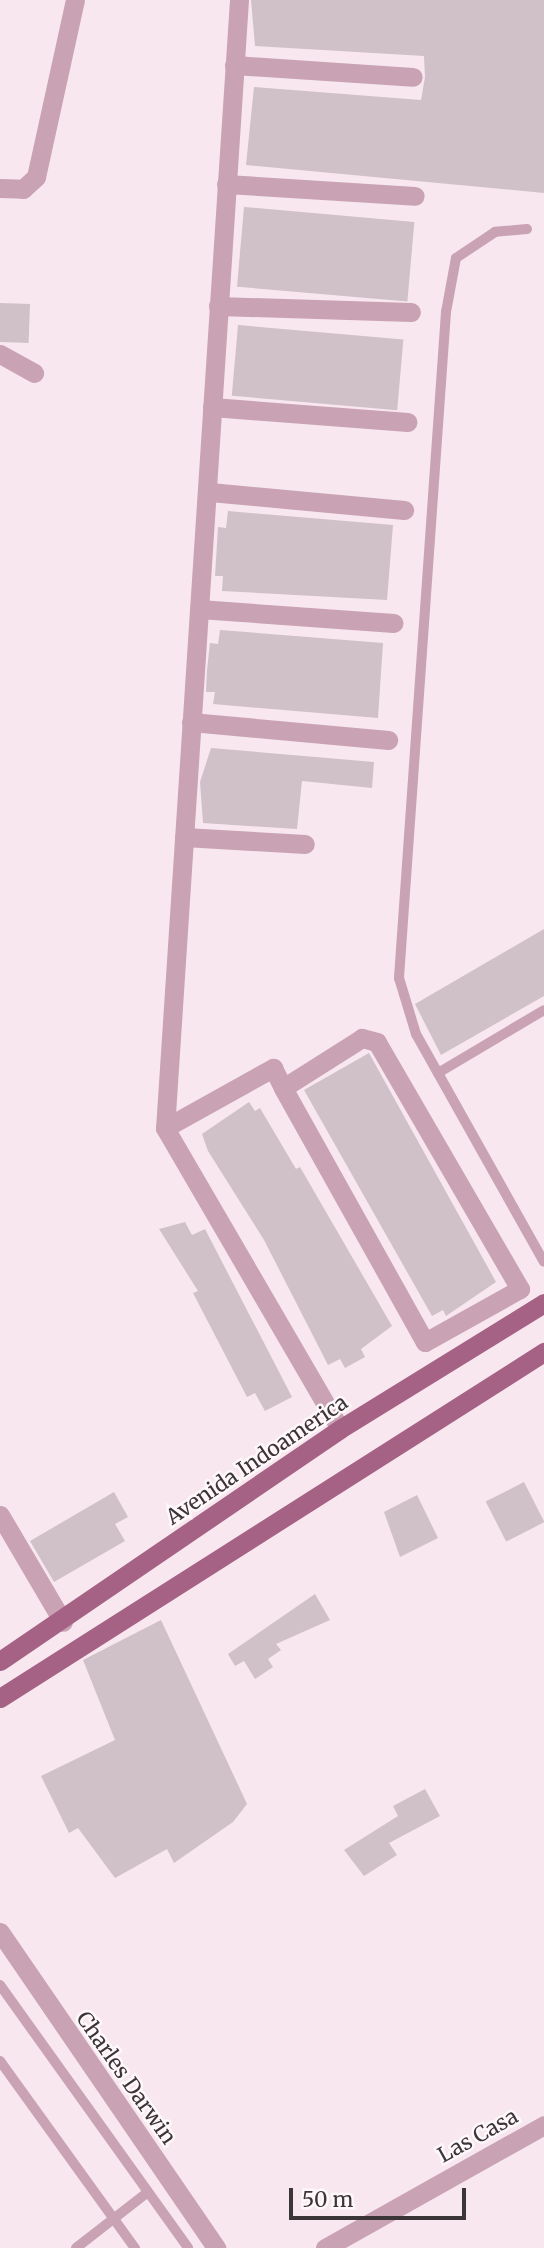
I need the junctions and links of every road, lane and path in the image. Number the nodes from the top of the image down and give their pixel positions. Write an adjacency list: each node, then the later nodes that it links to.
1 (75, 0): 6 (street)
2 (239, 0): 3 (street)
3 (234, 65): 4 (street); 5 (street)
4 (413, 77)
5 (226, 184): 7 (street); 9 (street)
6 (0, 188)
7 (415, 197)
8 (527, 229): 24 (lane)
9 (218, 306): 10 (street); 13 (street)
10 (411, 312)
11 (0, 355): 12 (street)
12 (34, 373)
13 (212, 407): 14 (street); 15 (street)
14 (407, 422)
15 (209, 492): 16 (street); 17 (street)
16 (404, 510)
17 (199, 609): 18 (street); 19 (street)
18 (393, 623)
19 (191, 722): 20 (street); 21 (street)
20 (388, 740)
21 (184, 838): 22 (street); 26 (street)
22 (305, 844)
23 (544, 1010): 24 (lane)
24 (438, 1073): 27 (lane)
25 (284, 1087): 25 (street); 26 (street)
26 (165, 1128): 30 (street)
27 (544, 1262)
28 (544, 1303): 30 (main road, Avenida Indoamerica)
29 (544, 1352): 34 (main road)
30 (340, 1429): 32 (main road, Avenida Indoamerica)
31 (0, 1515): 32 (street)
32 (63, 1622): 33 (main road, Avenida Indoamerica)
33 (0, 1661)
34 (0, 1698)
35 (0, 1932): 44 (street, Charles Darwin)
36 (0, 1985): 39 (lane)
37 (0, 2061): 40 (lane)
38 (544, 2125): 45 (street, Las Casa)
39 (148, 2192): 40 (lane); 43 (lane)
40 (115, 2220): 41 (lane); 42 (lane)
41 (76, 2248)
42 (135, 2248)
43 (188, 2248)
44 (216, 2248)
45 (325, 2248)

